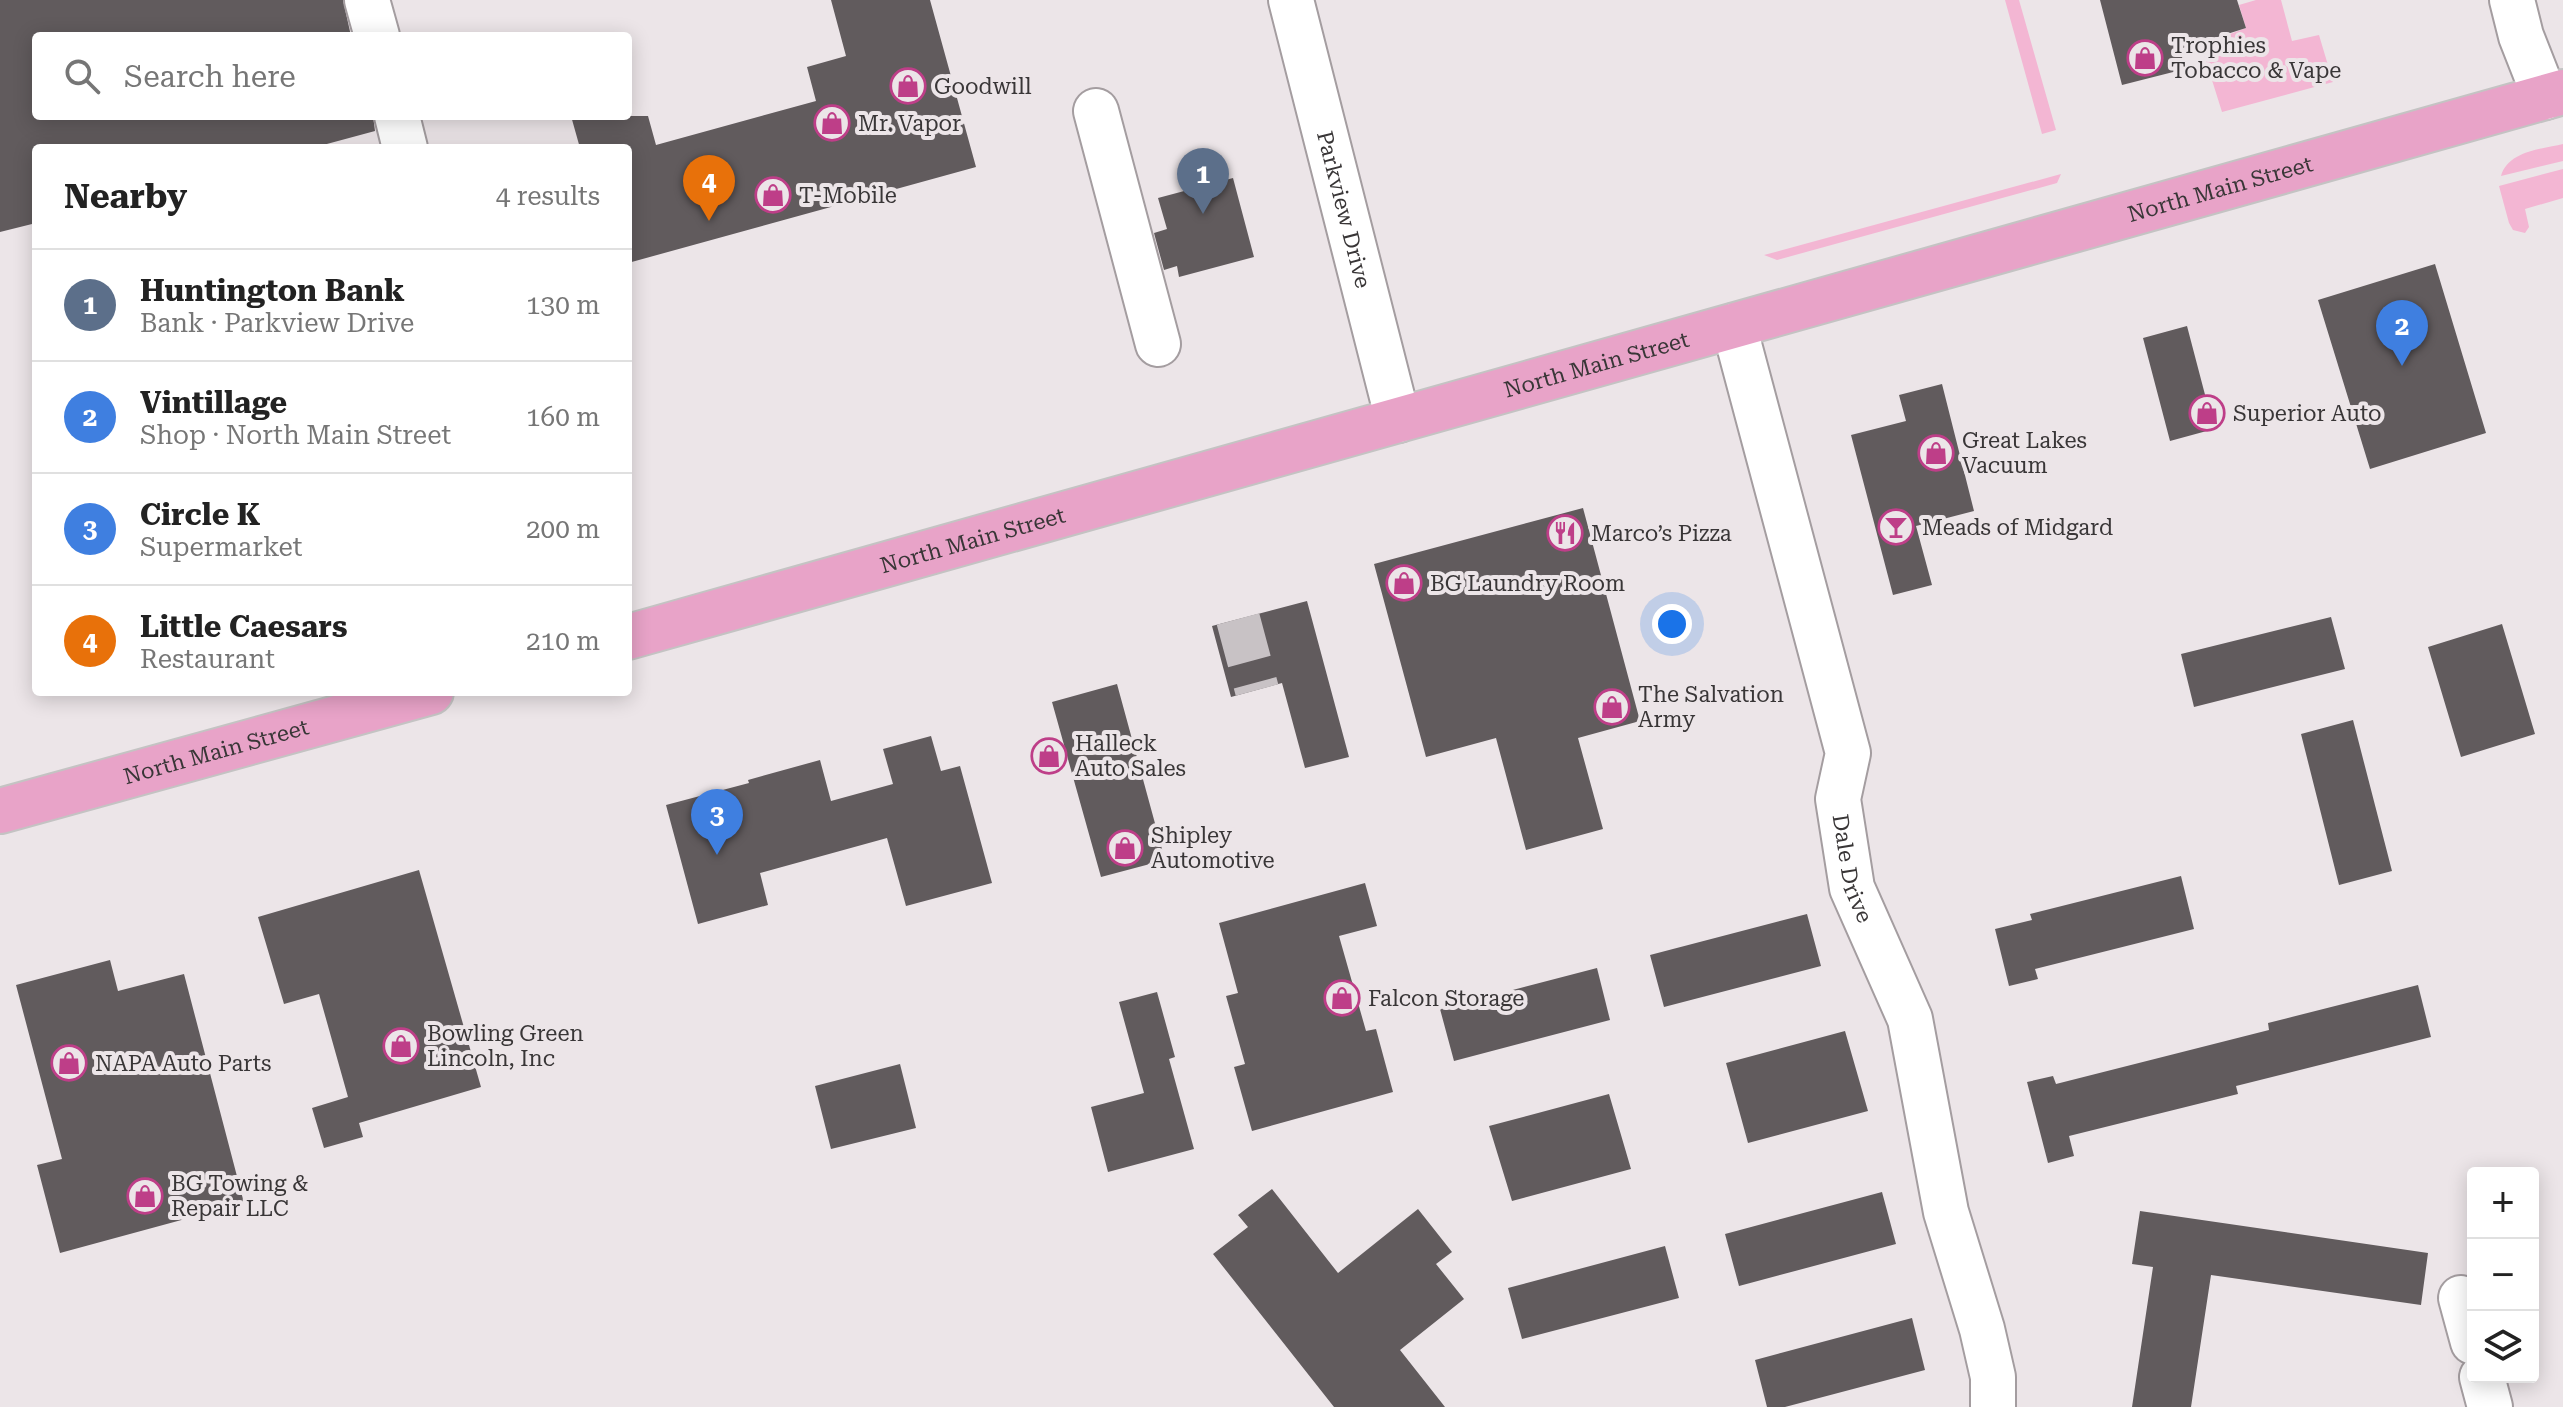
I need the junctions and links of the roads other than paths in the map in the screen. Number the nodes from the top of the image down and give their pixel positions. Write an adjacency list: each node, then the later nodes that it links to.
1 (367, 0): 4 (street)
2 (1291, 0): 11 (street, Parkview Drive)
3 (2512, 0): 5 (street)
4 (376, 32)
5 (2554, 94): 9 (main road, North Main Street)
6 (1096, 111): 10 (street)
7 (398, 120): 8 (street)
8 (404, 144)
9 (1734, 326): 11 (main road, North Main Street); 18 (street, Dale Drive)
10 (1158, 344)
11 (1398, 420): 12 (main road, North Main Street)
12 (632, 636)
13 (417, 696): 14 (main road, North Main Street)
14 (0, 811)
15 (2461, 1298): 16 (street)
16 (2467, 1320)
17 (2484, 1383): 19 (street)
18 (1993, 1407)
19 (2490, 1407)

